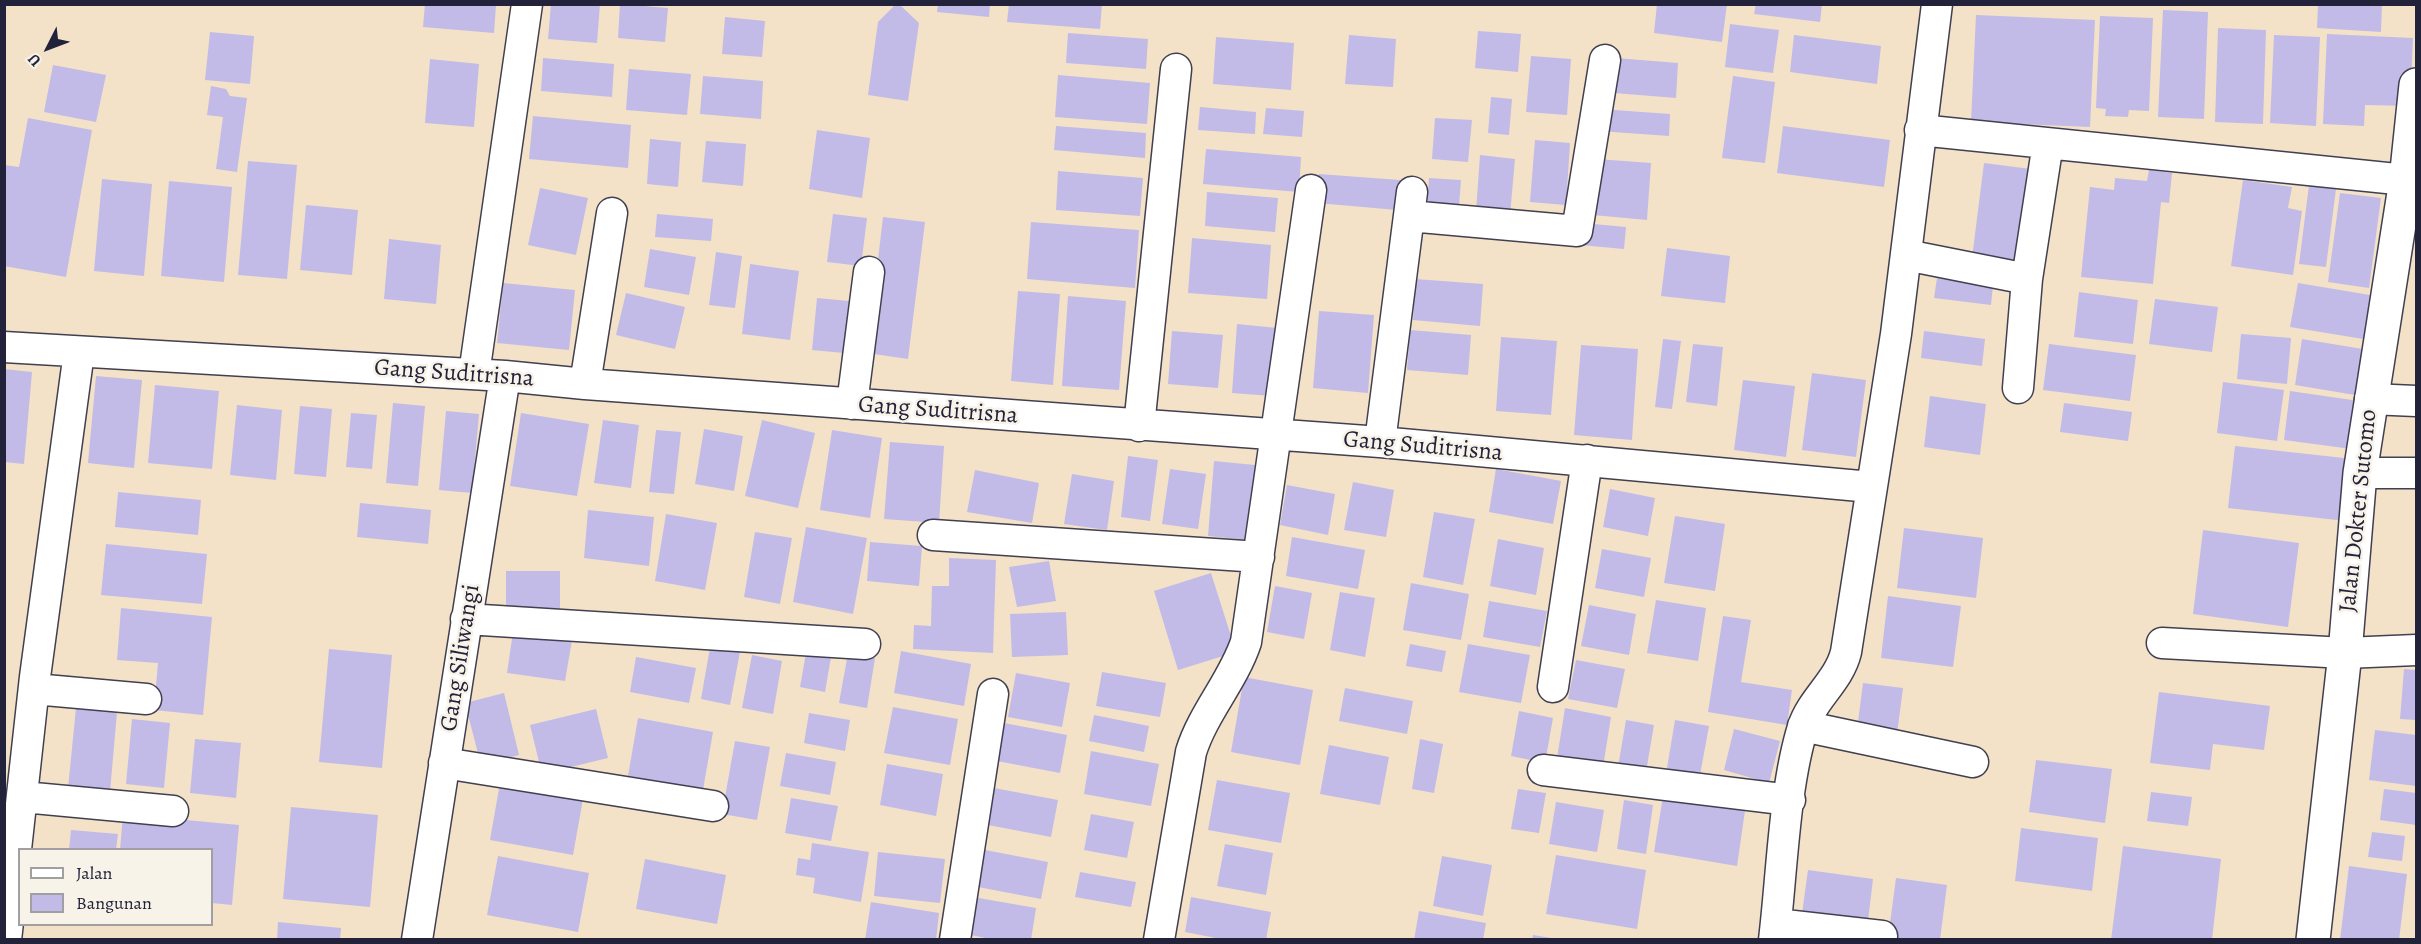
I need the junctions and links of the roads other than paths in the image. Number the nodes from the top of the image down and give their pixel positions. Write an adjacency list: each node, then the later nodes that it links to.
1 (527, 4): 16 (street)
2 (1937, 4): 6 (street)
3 (1605, 60): 25 (street)
4 (1176, 69): 23 (street)
5 (2416, 85): 8 (street, Jalan Dokter Sutomo)
6 (1920, 130): 7 (street); 11 (street)
7 (2048, 143): 8 (street); 13 (street)
8 (2411, 180): 20 (street, Jalan Dokter Sutomo)
9 (1311, 190): 24 (street)
10 (612, 213): 18 (street)
11 (1906, 255): 13 (street); 29 (street)
12 (869, 272): 22 (street)
13 (2028, 279): 19 (street)
14 (4, 347): 15 (street, Gang Suditrisna)
15 (79, 352): 16 (street, Gang Suditrisna); 38 (street)
16 (474, 374): 17 (street, Gang Suditrisna)
17 (505, 376): 18 (street, Gang Suditrisna); 32 (street, Gang Siliwangi)
18 (585, 384): 22 (street, Gang Suditrisna)
19 (2018, 388)
20 (2370, 399): 21 (street); 27 (street, Jalan Dokter Sutomo)
21 (2416, 401)
22 (852, 404): 23 (street, Gang Suditrisna)
23 (1139, 426): 24 (street, Gang Suditrisna)
24 (1277, 435): 25 (street, Gang Suditrisna); 31 (street)
25 (1380, 442): 26 (street, Gang Suditrisna)
26 (1587, 460): 29 (street, Gang Suditrisna); 37 (street)
27 (2360, 473): 28 (street); 36 (street, Jalan Dokter Sutomo)
28 (2416, 473)
29 (1871, 487): 41 (street)
30 (933, 535): 31 (street)
31 (1259, 557): 54 (street)
32 (466, 619): 34 (street); 43 (street, Gang Siliwangi)
33 (2162, 643): 36 (street)
34 (865, 644)
35 (2416, 650): 36 (street)
36 (2345, 653): 55 (street, Jalan Dokter Sutomo)
37 (1553, 687)
38 (34, 689): 40 (street); 45 (street)
39 (993, 694): 53 (street)
40 (146, 699)
41 (1803, 726): 42 (street); 46 (street)
42 (1973, 762)
43 (444, 763): 47 (street); 52 (street, Gang Siliwangi)
44 (1544, 770): 46 (street)
45 (23, 797): 48 (street); 51 (street)
46 (1790, 800): 49 (street)
47 (713, 806)
48 (173, 811)
49 (1775, 932): 50 (street)
50 (1881, 936)
51 (6, 939)
52 (417, 939)
53 (955, 939)
54 (1159, 939)
55 (2313, 939)

